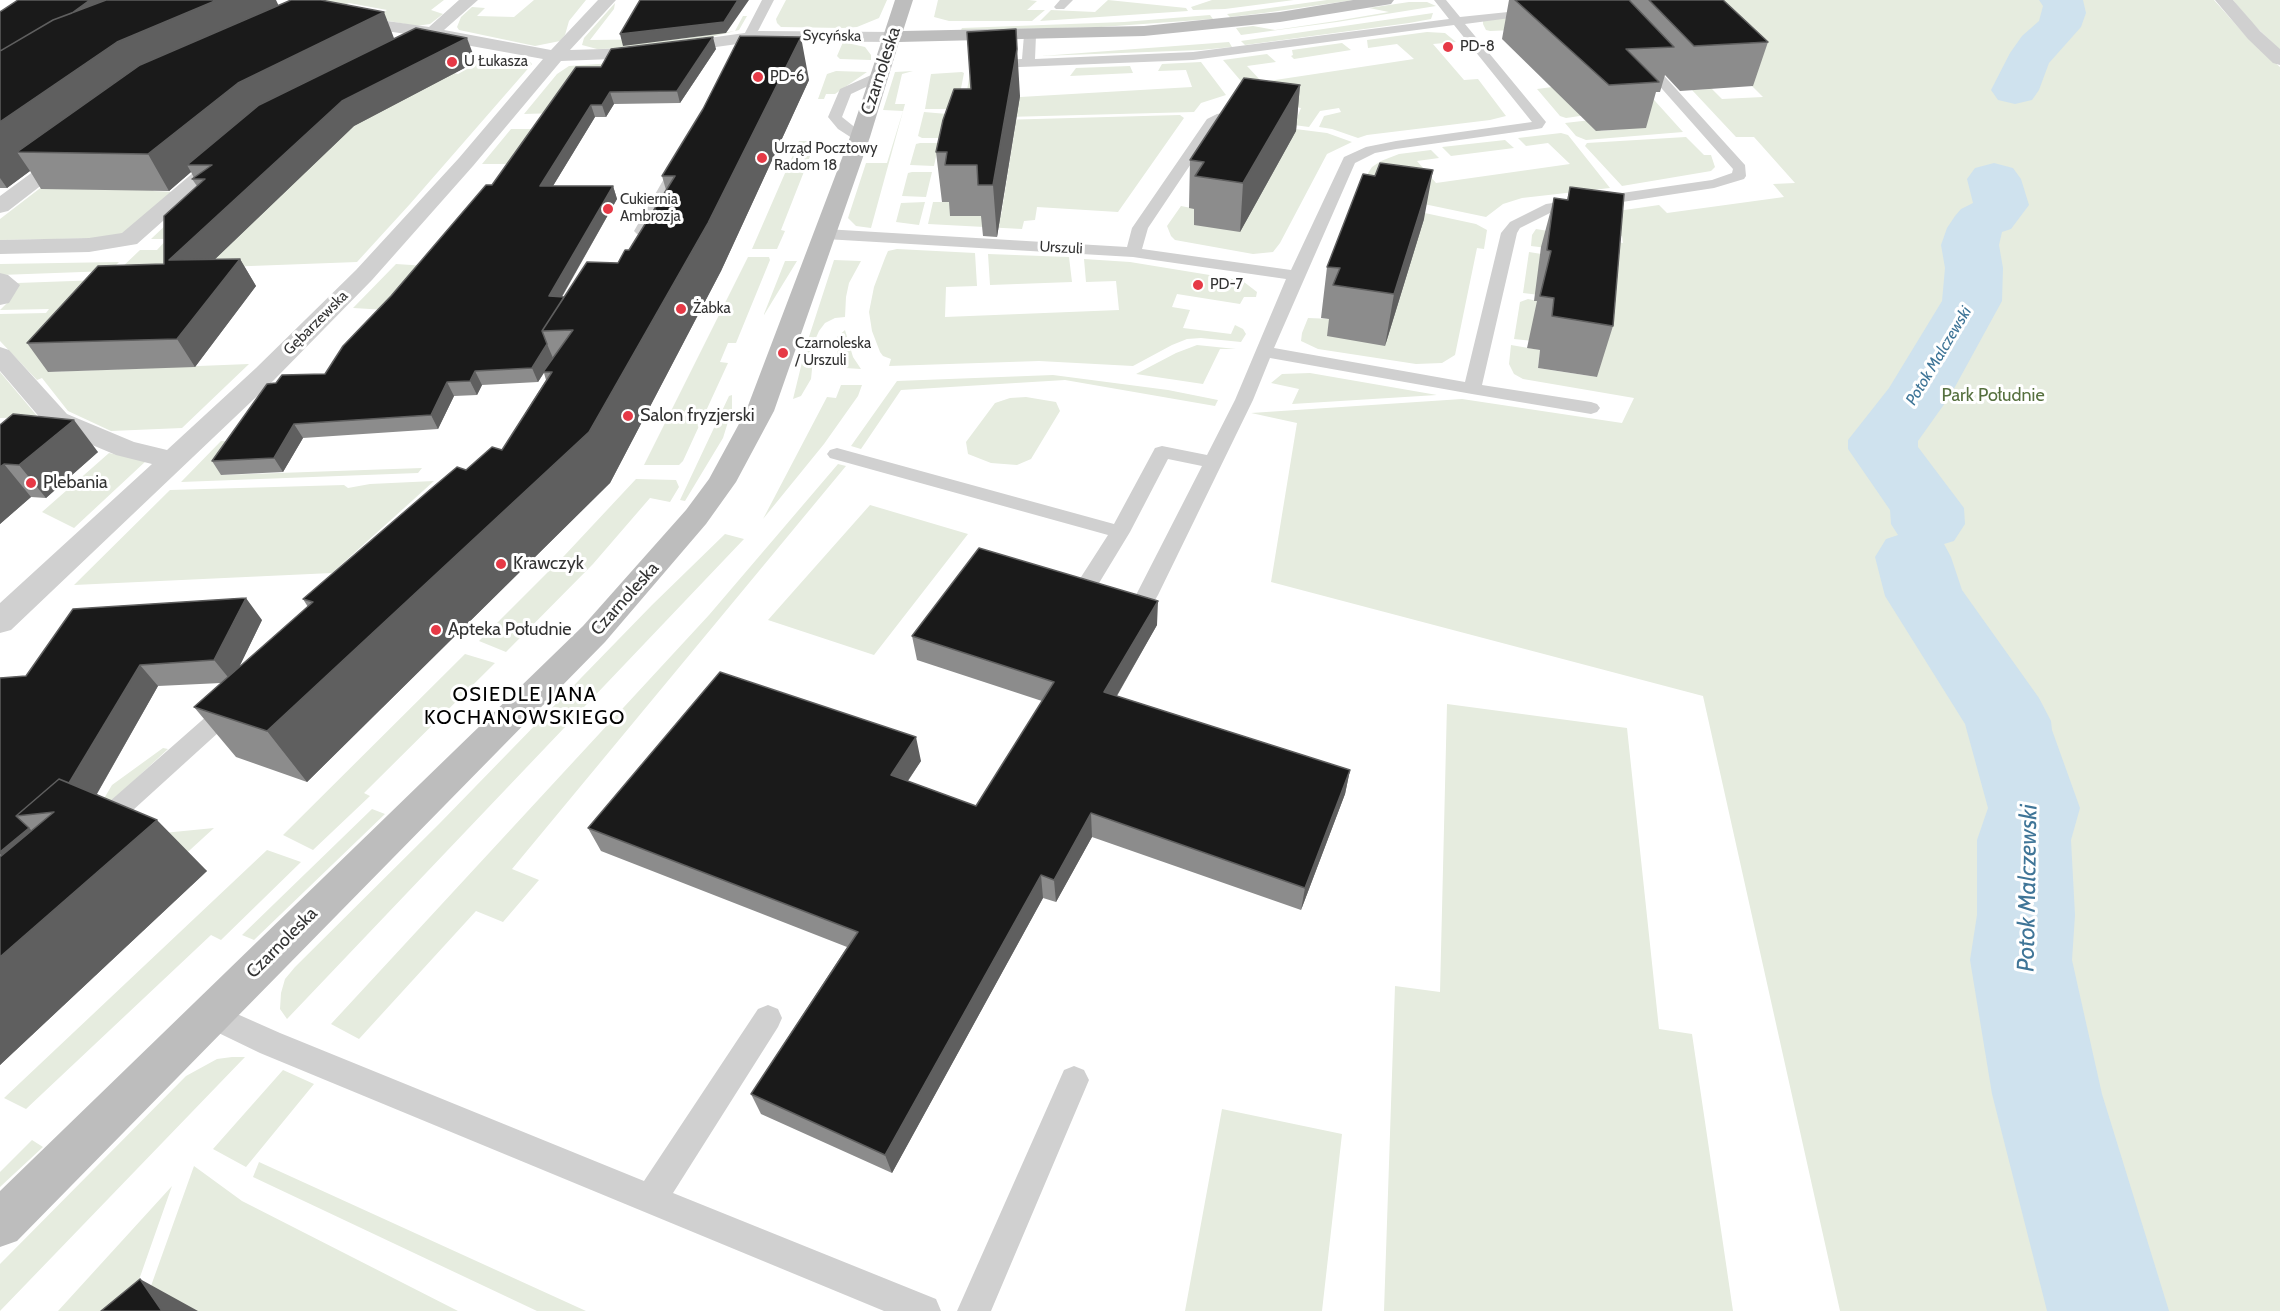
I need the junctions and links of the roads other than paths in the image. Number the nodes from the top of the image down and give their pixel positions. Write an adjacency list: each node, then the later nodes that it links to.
1 (469, 0): 11 (street)
2 (607, 0): 17 (street, Gębarzewska)
3 (768, 0): 14 (lane)
4 (904, 0): 13 (street, Czarnoleska)
5 (1385, 0): 12 (street, Sycyńska)
6 (1440, 0): 9 (lane)
7 (2224, 0): 18 (street)
8 (1533, 10): 9 (lane)
9 (1457, 20): 19 (lane); 31 (lane)
10 (328, 21): 11 (street, Sycyńska)
11 (433, 34): 16 (street); 17 (street, Sycyńska)
12 (1029, 35): 13 (street, Sycyńska); 19 (lane)
13 (893, 37): 14 (street, Sycyńska); 27 (street, Czarnoleska)
14 (748, 38): 17 (street, Sycyńska); 21 (lane)
15 (1634, 50): 36 (lane)
16 (403, 53)
17 (556, 56): 41 (street, Gębarzewska)
18 (2280, 59)
19 (1028, 63): 20 (lane)
20 (995, 64)
21 (727, 77)
22 (1260, 113): 30 (lane)
23 (245, 138): 28 (street)
24 (88, 140): 26 (street)
25 (687, 150): 29 (lane)
26 (0, 206)
27 (825, 234): 30 (lane, Urszuli); 49 (street, Czarnoleska)
28 (0, 247)
29 (631, 249)
30 (1133, 252): 31 (lane, Urszuli)
31 (1296, 276): 34 (lane)
32 (0, 279): 33 (street)
33 (0, 298)
34 (1266, 352): 36 (lane); 42 (lane)
35 (0, 355): 38 (street)
36 (1472, 389): 37 (lane)
37 (1591, 408)
38 (57, 420): 39 (street); 41 (street)
39 (23, 421)
40 (837, 454): 43 (lane)
41 (174, 460): 46 (street, Gębarzewska)
42 (1214, 462): 43 (lane); 45 (lane)
43 (1120, 532): 44 (lane)
44 (1084, 588)
45 (1147, 595)
46 (0, 622)
47 (246, 693): 48 (lane)
48 (87, 837)
49 (210, 1015): 52 (lane); 53 (street, Czarnoleska)
50 (768, 1018): 52 (lane)
51 (1074, 1080): 55 (lane)
52 (651, 1199): 54 (lane)
53 (0, 1224)
54 (924, 1311)
55 (974, 1311)

